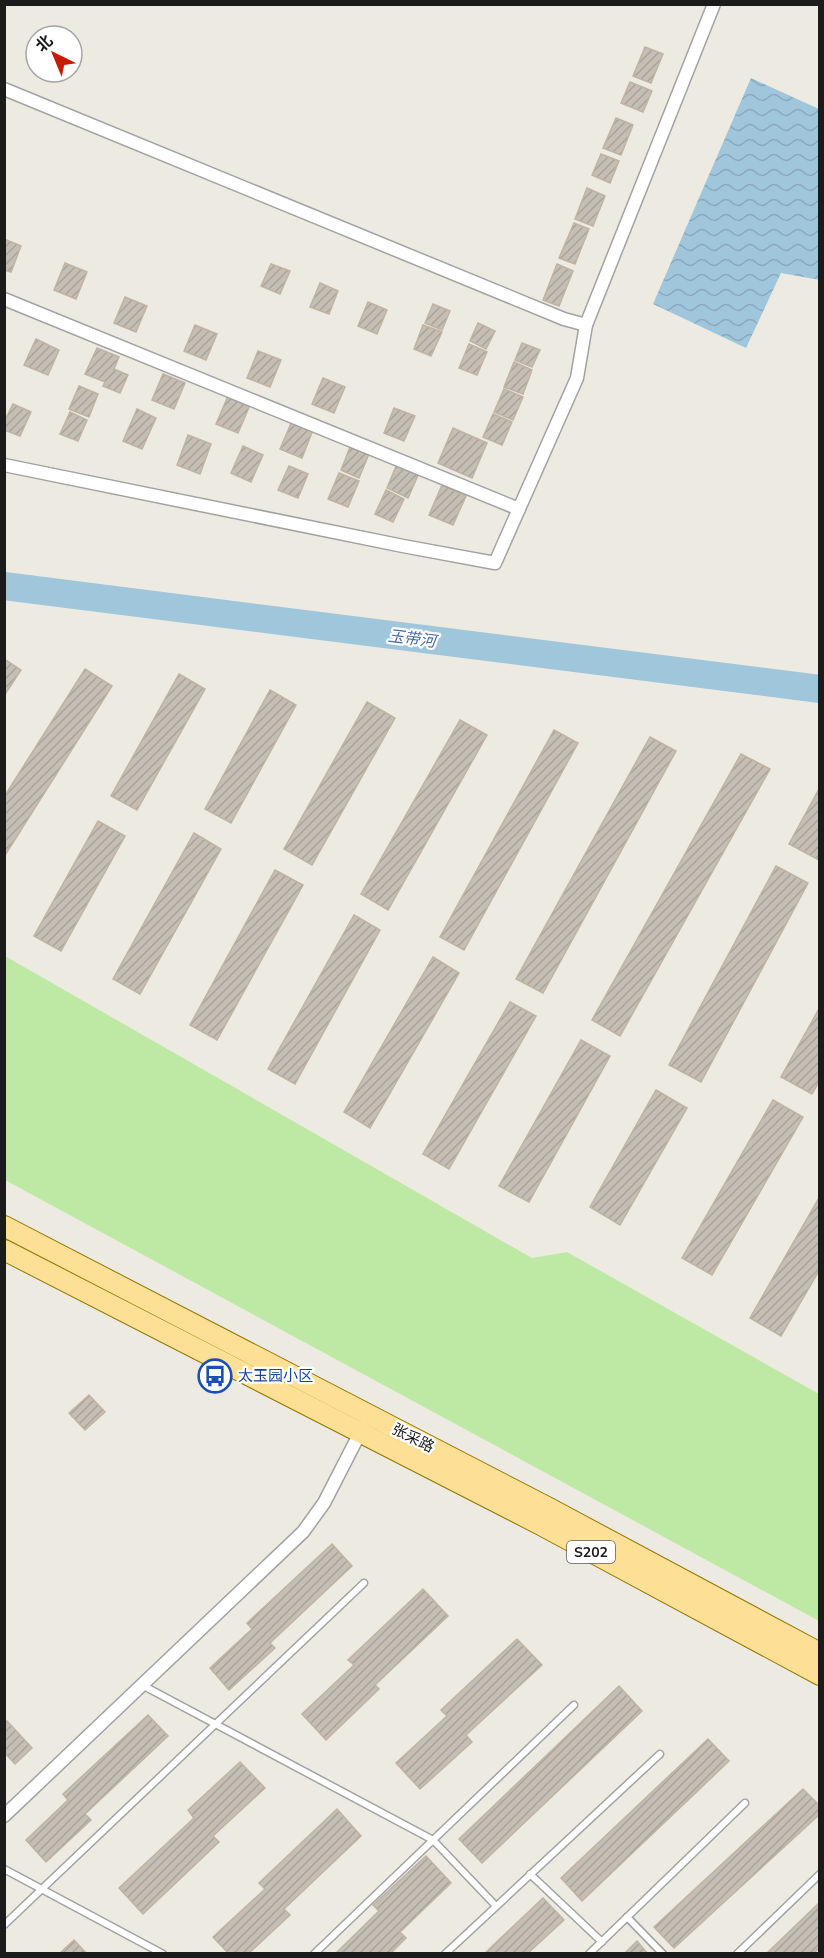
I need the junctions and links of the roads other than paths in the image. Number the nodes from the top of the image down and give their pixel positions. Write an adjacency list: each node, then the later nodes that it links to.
1 (714, 4): 4 (street)
2 (4, 89): 4 (street)
3 (4, 299): 6 (street)
4 (586, 324): 6 (street)
5 (4, 465): 6 (street)
6 (519, 509)
7 (4, 1226): 9 (main road, 张采路 / S202)
8 (4, 1250): 9 (main road, 张采路 / S202)
9 (365, 1424): 11 (main road, 张采路 / S202); 12 (main road, 张采路 / S202); 13 (street)
10 (363, 1583): 15 (lane)
11 (819, 1653)
12 (819, 1675)
13 (142, 1685): 15 (lane); 18 (street)
14 (574, 1706): 19 (lane)
15 (216, 1724): 19 (lane); 23 (lane)
16 (660, 1754): 21 (lane)
17 (745, 1803): 25 (lane)
18 (4, 1816)
19 (433, 1840): 24 (lane); 29 (lane)
20 (4, 1869): 23 (lane)
21 (530, 1874): 24 (lane); 27 (lane)
22 (819, 1874): 33 (lane)
23 (42, 1890): 26 (lane); 28 (lane)
24 (496, 1906): 30 (lane)
25 (627, 1917): 27 (lane); 32 (lane)
26 (4, 1925)
27 (602, 1942): 31 (lane)
28 (163, 1953)
29 (314, 1953)
30 (445, 1953)
31 (589, 1953)
32 (663, 1953)
33 (738, 1953)

